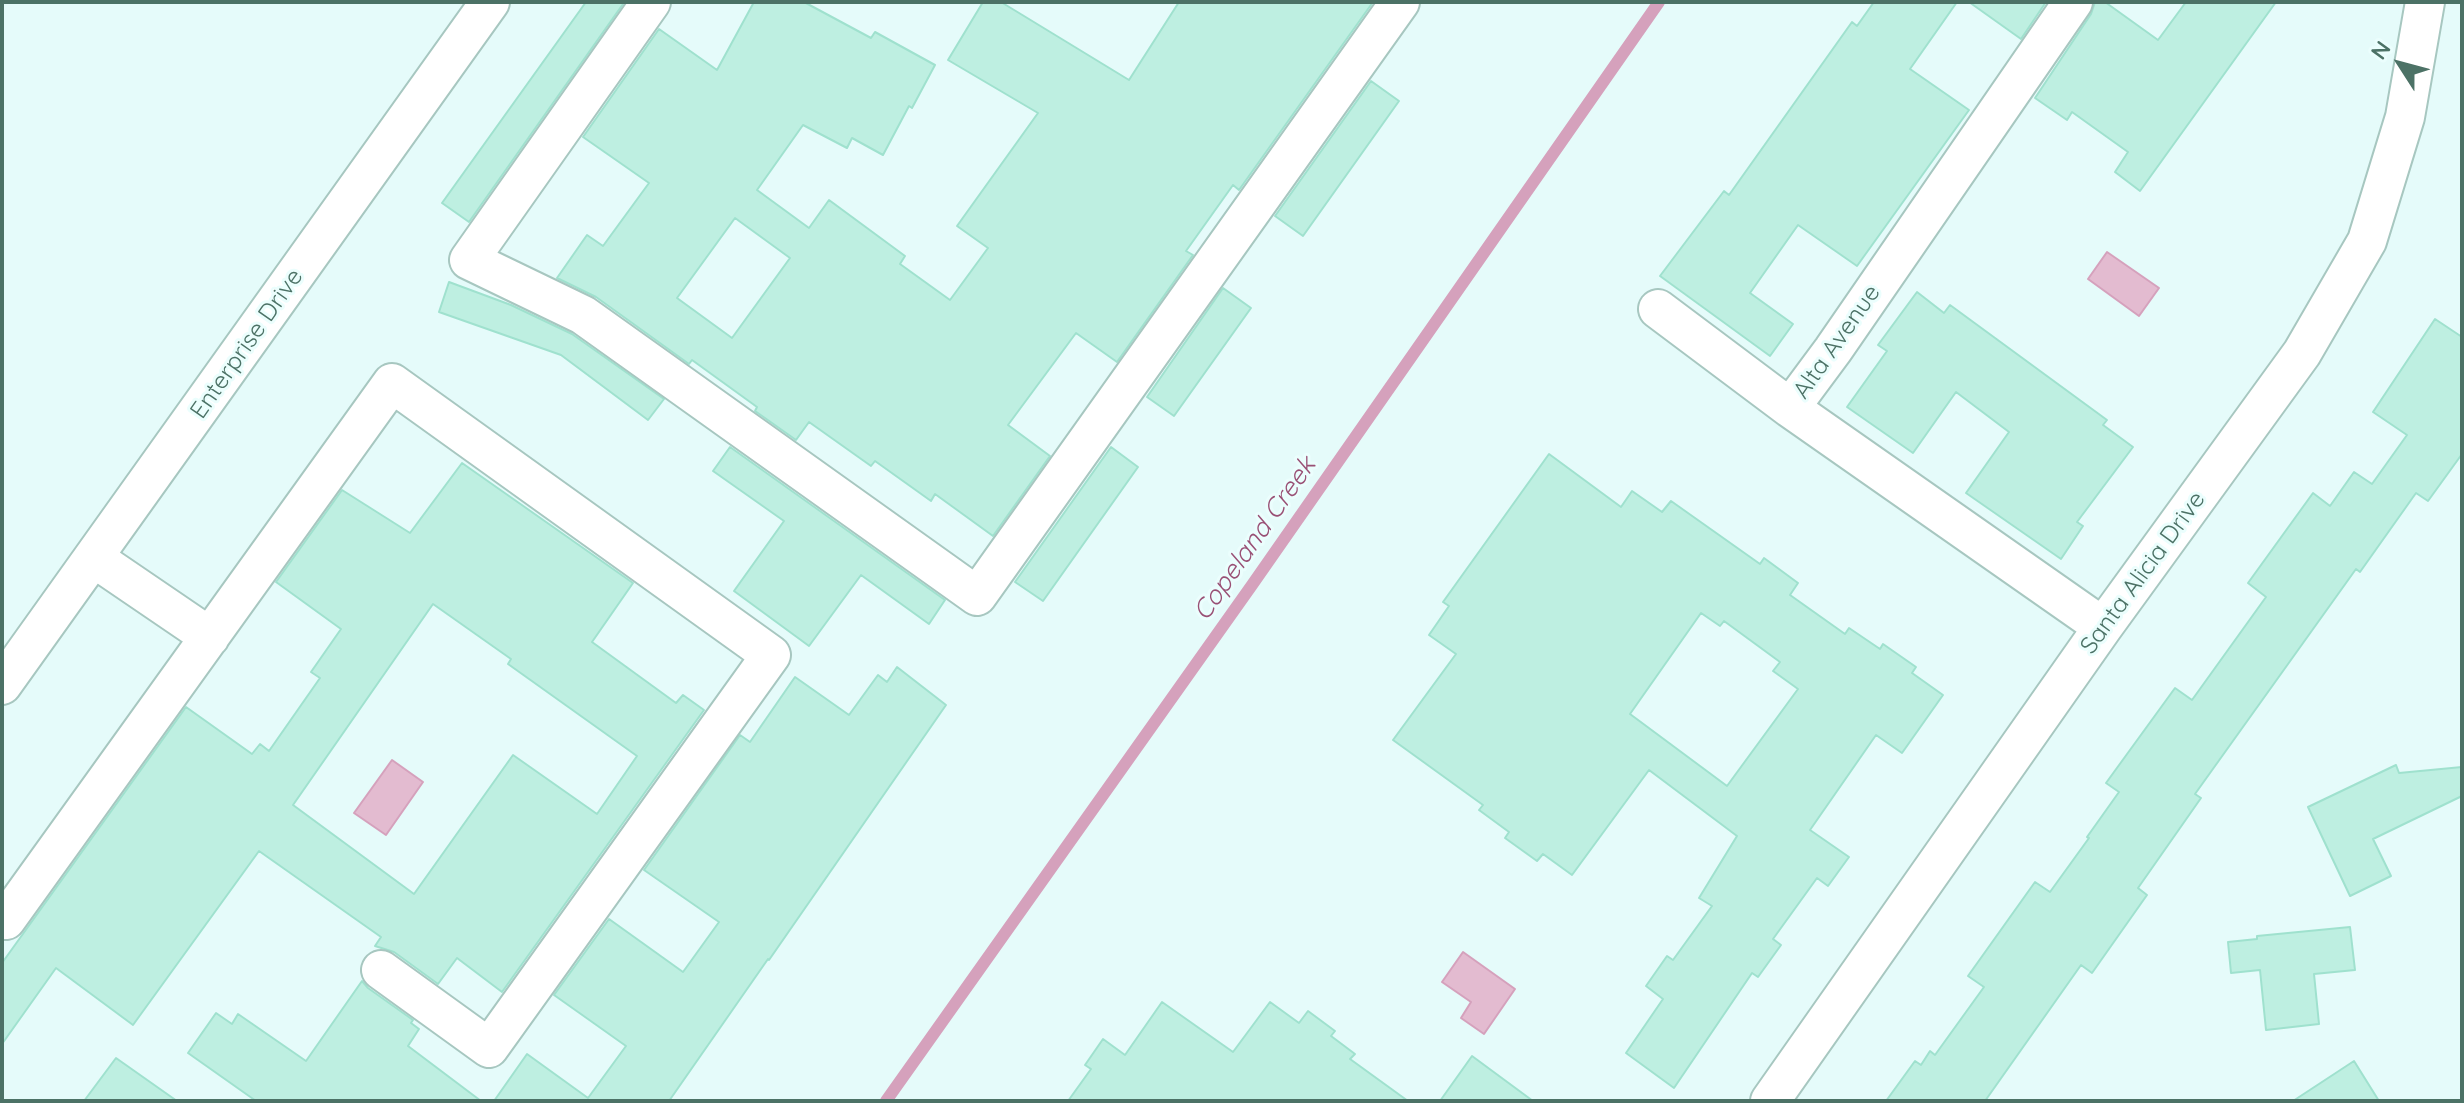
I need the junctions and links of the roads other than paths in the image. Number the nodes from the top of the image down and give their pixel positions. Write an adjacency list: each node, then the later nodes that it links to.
1 (490, 2): 8 (street, Enterprise Drive)
2 (651, 2): 3 (street)
3 (1400, 2)
4 (2073, 2): 7 (street, Alta Avenue)
5 (2425, 2): 9 (street, Santa Alicia Drive)
6 (1658, 309): 7 (street)
7 (1790, 408): 9 (street, Alta Avenue)
8 (94, 558): 10 (street); 11 (street, Enterprise Drive)
9 (2103, 627): 14 (street, Santa Alicia Drive)
10 (210, 637): 12 (street); 13 (street)
11 (2, 685)
12 (6, 920)
13 (381, 970)
14 (1770, 1101)

